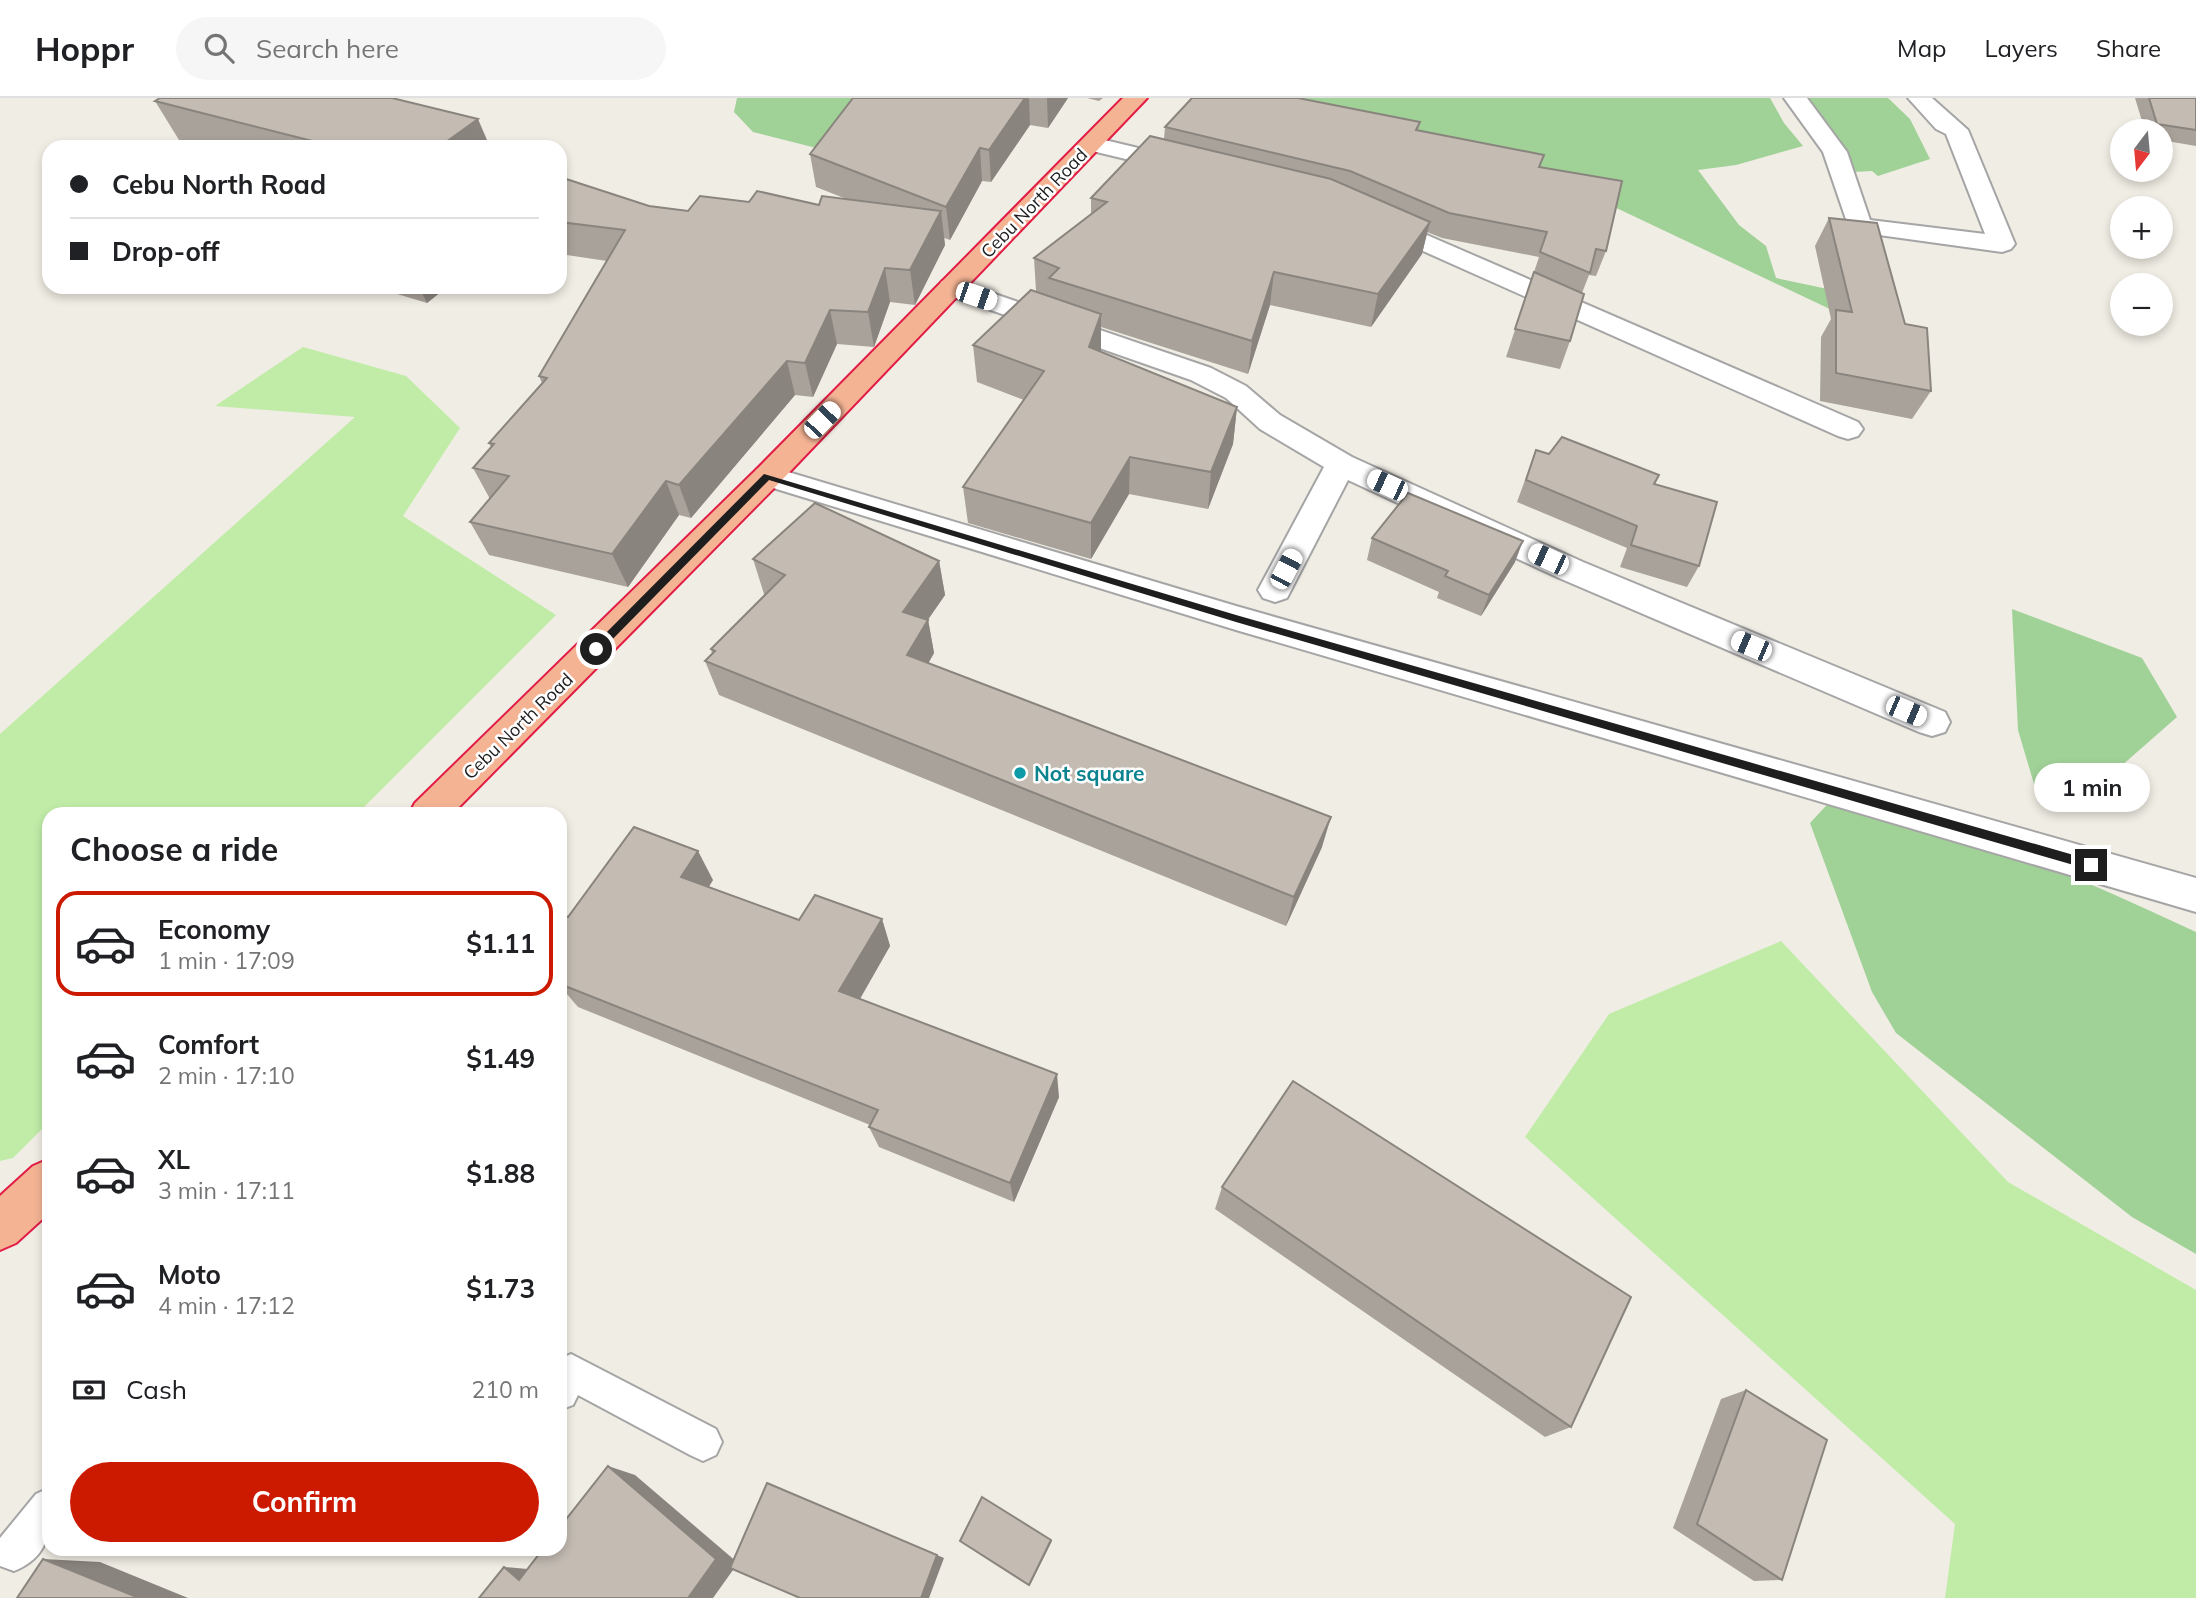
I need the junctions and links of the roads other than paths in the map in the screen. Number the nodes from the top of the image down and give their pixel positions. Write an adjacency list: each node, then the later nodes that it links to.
1 (1136, 98): 4 (highway, Cebu North Road)
2 (1795, 98): 3 (street)
3 (1919, 98)
4 (1092, 144): 5 (street); 7 (highway, Cebu North Road)
5 (1214, 174)
6 (1348, 209): 8 (street)
7 (951, 287): 9 (street); 10 (highway, Cebu North Road)
8 (1848, 429)
9 (1341, 464): 11 (street); 12 (street)
10 (768, 476): 13 (highway, Cebu North Road); 14 (street)
11 (1275, 590)
12 (1931, 722)
13 (435, 807)
14 (2196, 895)
15 (42, 1188): 16 (highway)
16 (0, 1227)
17 (567, 1379): 18 (lane)
18 (703, 1442)
19 (42, 1516): 20 (lane)
20 (14, 1552)

